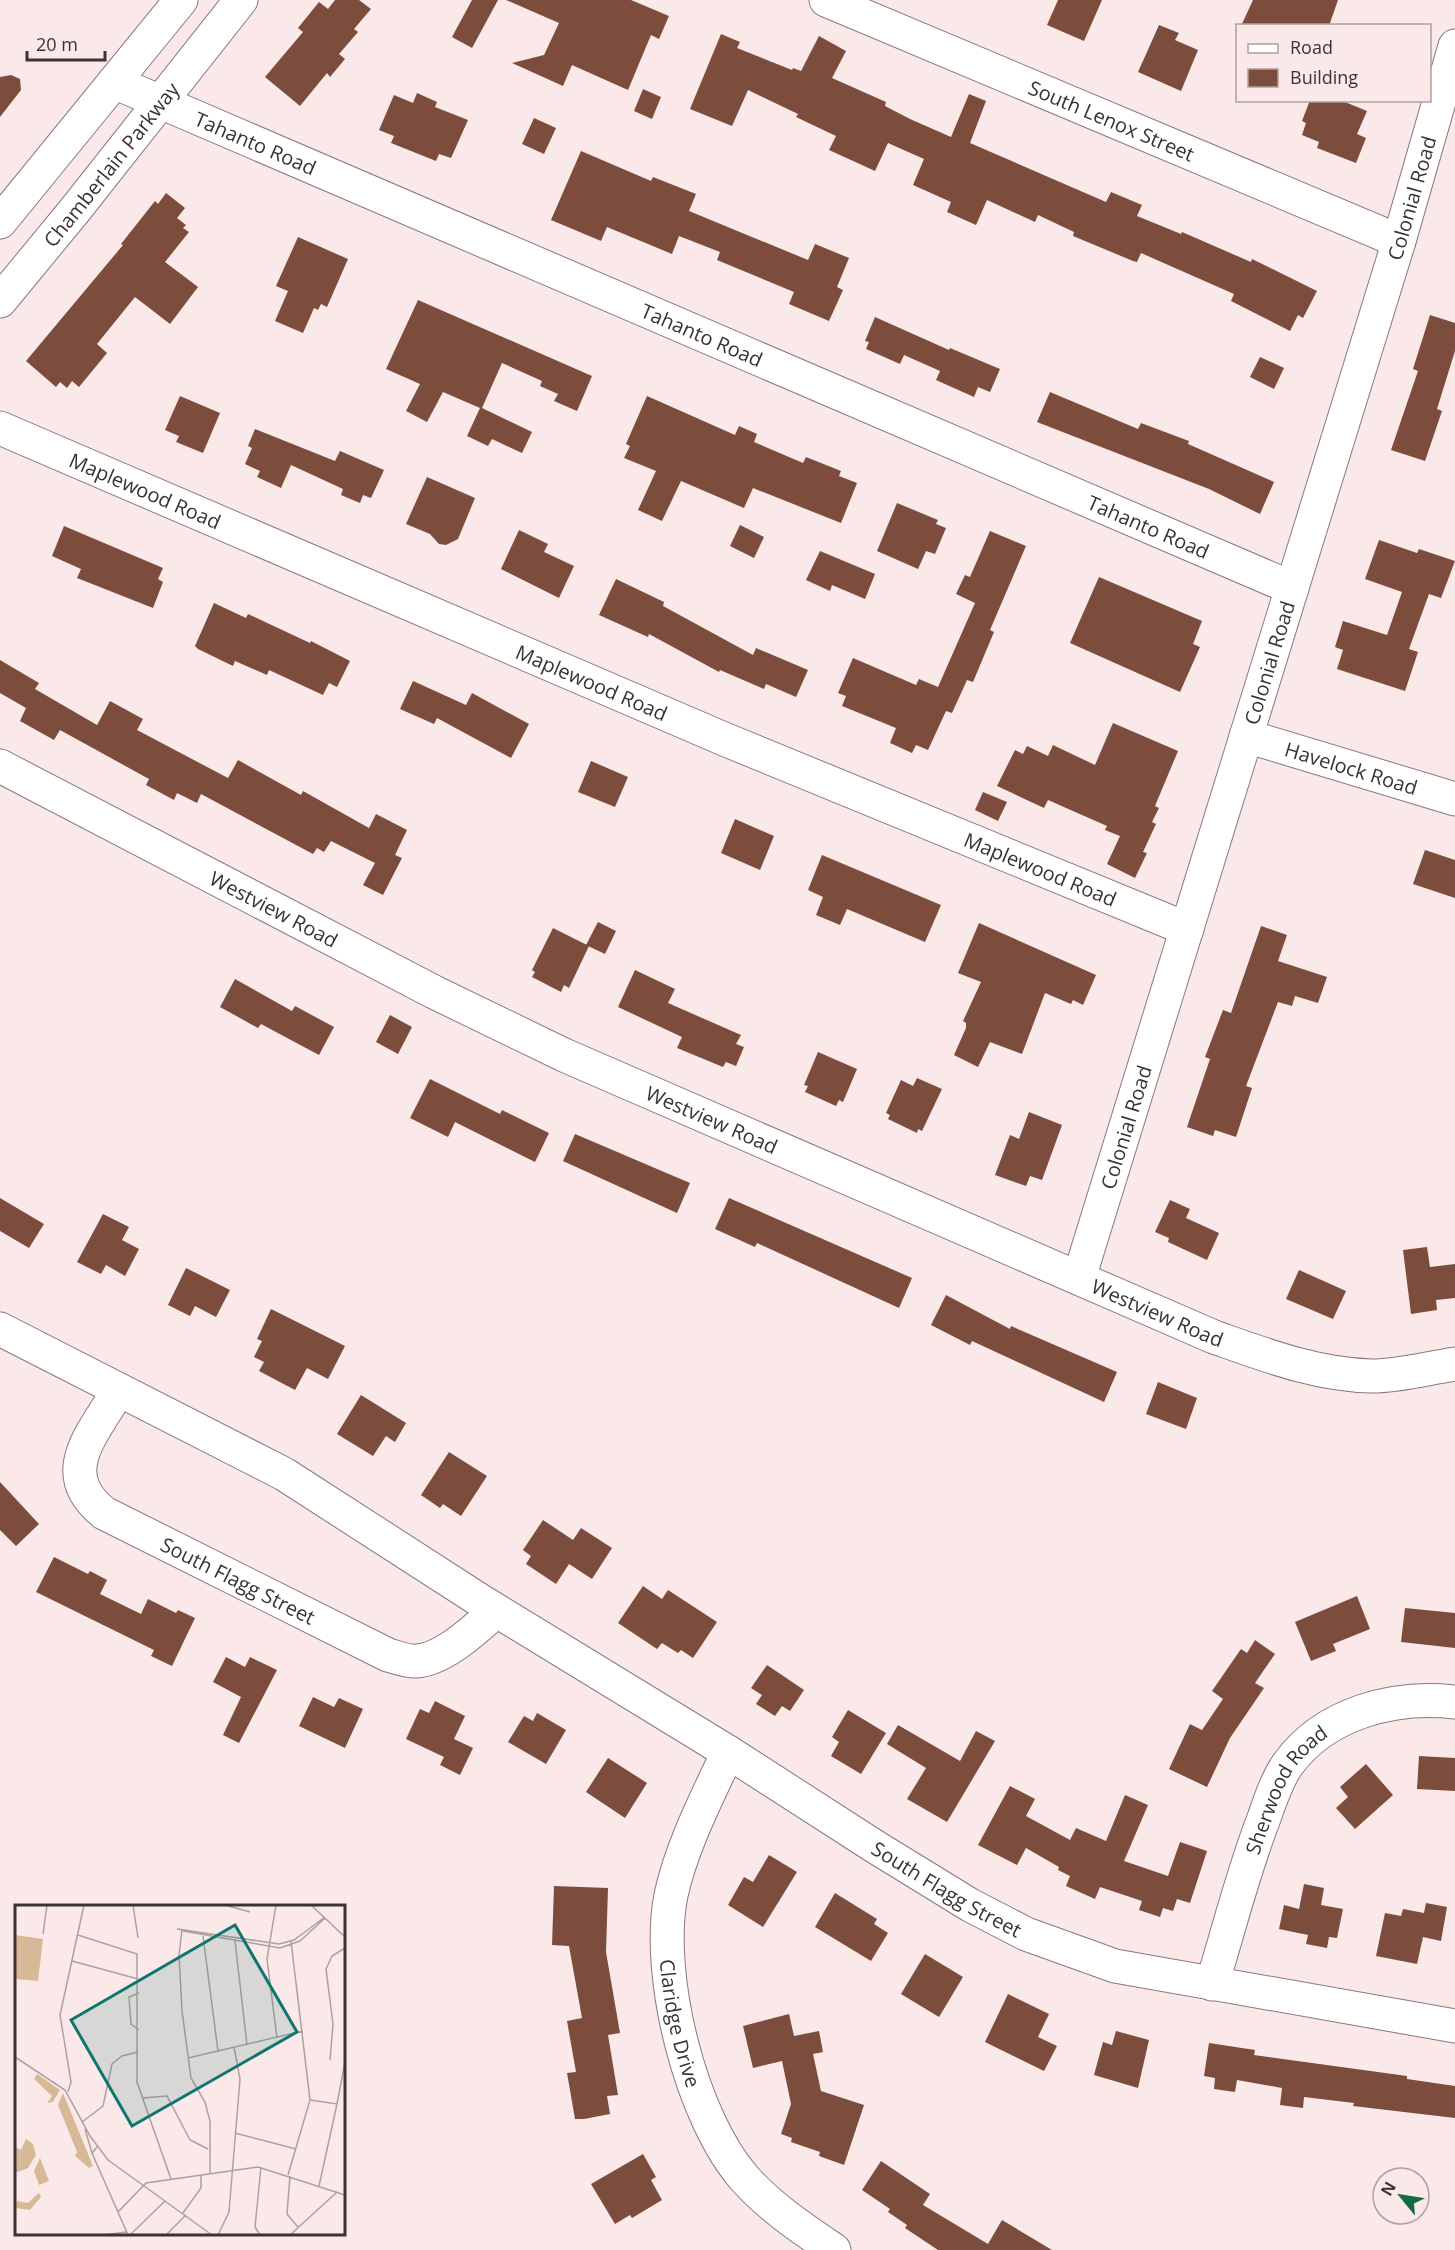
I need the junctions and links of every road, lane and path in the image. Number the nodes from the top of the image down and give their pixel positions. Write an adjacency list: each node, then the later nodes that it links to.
1 (181, 0): 5 (street)
2 (241, 0): 6 (street, Chamberlain Parkway)
3 (826, 0): 8 (street, South Lenox Street)
4 (1455, 46): 8 (street, Colonial Road)
5 (114, 82): 6 (street, Tahanto Road); 7 (street)
6 (159, 101): 9 (street, Chamberlain Parkway); 11 (street, Tahanto Road)
7 (0, 222)
8 (1399, 241): 11 (street, Colonial Road)
9 (0, 301)
10 (0, 428): 15 (street, Maplewood Road)
11 (1292, 588): 12 (street, Colonial Road)
12 (1246, 736): 14 (street, Havelock Road); 15 (street, Colonial Road)
13 (0, 766): 16 (street, Westview Road)
14 (1455, 799)
15 (1187, 929): 16 (street, Colonial Road)
16 (1079, 1278): 18 (street, Westview Road)
17 (0, 1329): 19 (street, South Flagg Street)
18 (1455, 1364)
19 (118, 1391): 20 (street, South Flagg Street); 20 (street, South Flagg Street)
20 (496, 1611): 22 (street, South Flagg Street)
21 (1455, 1702): 23 (street, Sherwood Road)
22 (728, 1752): 23 (street, South Flagg Street); 25 (street, Claridge Drive)
23 (1212, 1984): 24 (street, South Flagg Street)
24 (1455, 2026)
25 (834, 2250)

